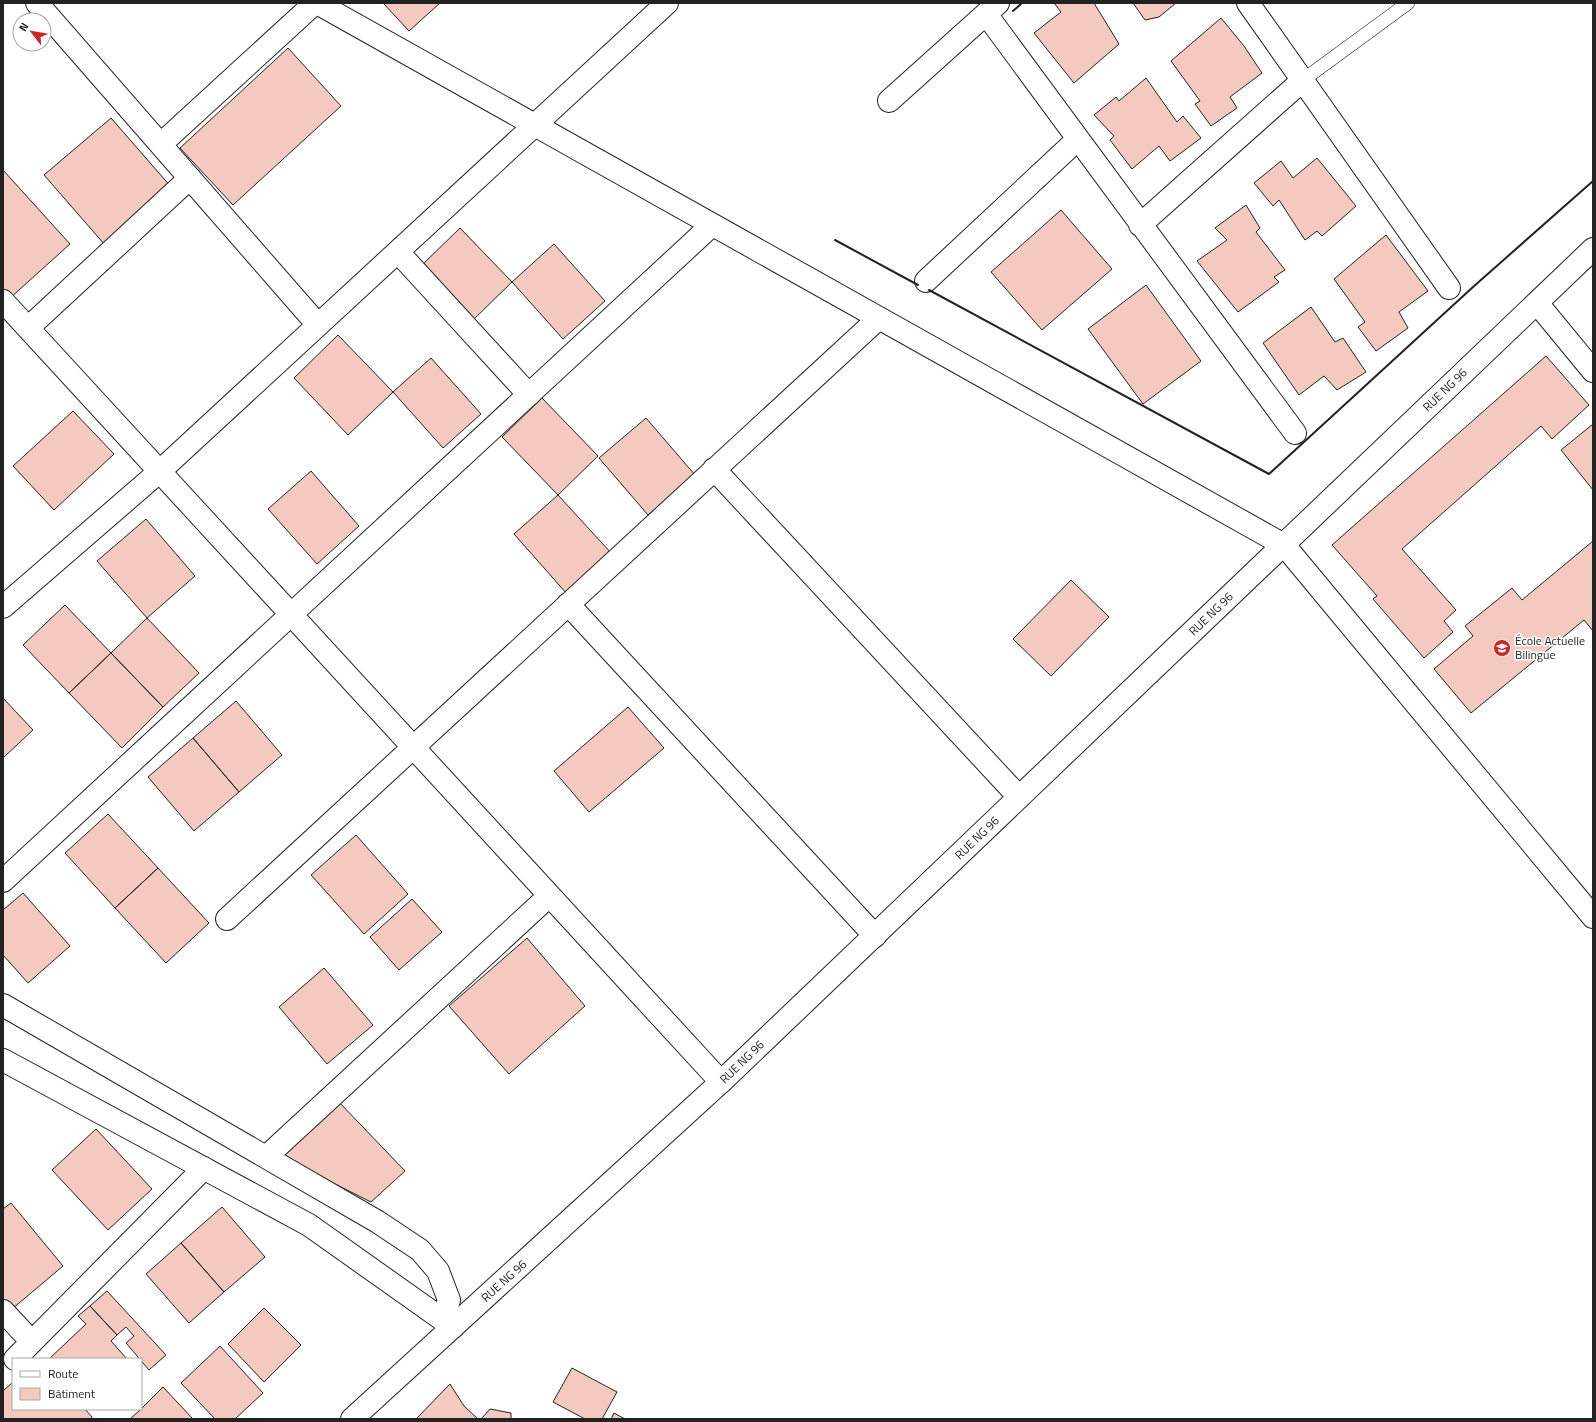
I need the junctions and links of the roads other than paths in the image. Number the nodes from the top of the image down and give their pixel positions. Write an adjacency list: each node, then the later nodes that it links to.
1 (37, 3): 11 (street)
2 (316, 3): 9 (street); 11 (street)
3 (667, 3): 9 (street)
4 (1248, 3): 7 (street)
5 (1408, 3): 7 (lane)
6 (992, 9): 8 (street); 10 (street)
7 (1303, 80): 14 (street); 18 (street)
8 (889, 101)
9 (535, 125): 13 (street); 16 (street)
10 (1078, 139): 14 (street); 17 (street)
11 (161, 144): 12 (street)
12 (190, 178): 22 (street); 23 (street)
13 (712, 225): 21 (street); 25 (street)
14 (1140, 225): 26 (street)
15 (1593, 249): 20 (street, RUE NG 96)
16 (398, 252): 22 (street); 25 (street)
17 (926, 281)
18 (1449, 288)
19 (3, 301): 23 (street)
20 (1537, 303): 24 (street); 29 (street, RUE NG 96)
21 (879, 318): 27 (street); 29 (street)
22 (318, 325): 28 (street)
23 (28, 328): 28 (street)
24 (1593, 371)
25 (529, 395): 32 (street)
26 (1295, 433)
27 (714, 469): 31 (street); 34 (street)
28 (160, 471): 30 (street); 32 (street)
29 (1284, 545): 34 (street, RUE NG 96); 37 (street)
30 (6, 600)
31 (568, 604): 33 (street); 39 (street)
32 (291, 614): 33 (street); 35 (street)
33 (413, 747): 36 (street); 38 (street)
34 (1019, 797): 39 (street, RUE NG 96)
35 (3, 881)
36 (549, 896): 42 (street); 43 (street)
37 (1591, 910)
38 (228, 919)
39 (875, 936): 42 (street, RUE NG 96)
40 (3, 1005): 43 (street)
41 (3, 1060): 44 (street)
42 (721, 1082): 46 (street, RUE NG 96)
43 (266, 1157): 46 (street)
44 (204, 1168): 46 (street); 47 (street)
45 (3, 1311): 47 (street)
46 (448, 1324): 51 (street, RUE NG 96)
47 (32, 1342): 48 (street)
48 (16, 1358)
49 (12, 1362): 50 (street)
50 (3, 1371)
51 (352, 1419)

